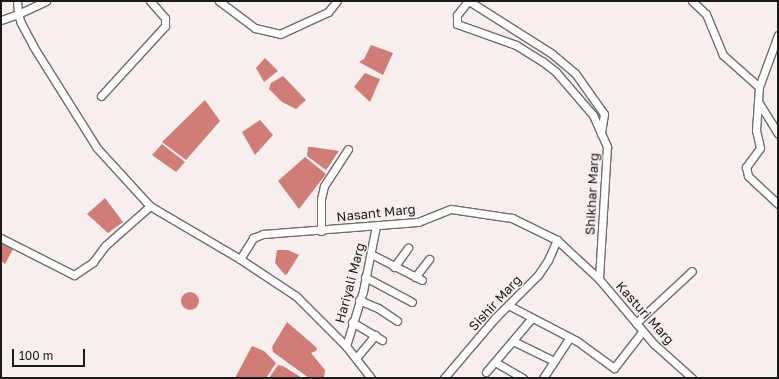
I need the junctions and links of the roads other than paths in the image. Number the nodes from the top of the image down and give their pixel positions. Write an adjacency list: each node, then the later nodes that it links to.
1 (17, 1): 8 (street)
2 (46, 1): 8 (street)
3 (150, 1): 12 (street)
4 (219, 1): 5 (street)
5 (337, 1)
6 (468, 1): 15 (street); 15 (street, Shikhar Marg)
7 (692, 1): 11 (street)
8 (18, 14): 9 (street); 18 (street)
9 (1, 20)
10 (778, 34): 11 (street)
11 (759, 87): 13 (street)
12 (101, 96)
13 (760, 104): 14 (street); 17 (street)
14 (778, 133)
15 (601, 134): 30 (street, Shikhar Marg)
16 (348, 149): 20 (street)
17 (778, 204)
18 (150, 206): 21 (street); 25 (street)
19 (376, 226): 20 (street, Nasant Marg); 22 (street, Nasant Marg); 24 (street, Hariyali Marg)
20 (321, 231): 25 (street, Nasant Marg)
21 (1, 238)
22 (557, 240): 30 (street, Nasant Marg); 33 (street, Sishir Marg)
23 (408, 248): 27 (street)
24 (371, 254): 27 (street); 29 (street, Hariyali Marg)
25 (240, 259): 43 (street)
26 (429, 259): 27 (street)
27 (394, 267)
28 (692, 271): 37 (street)
29 (365, 278): 31 (street, Hariyali Marg); 32 (street)
30 (599, 279): 37 (street, Kasturi Marg)
31 (359, 300): 35 (street); 36 (street, Hariyali Marg)
32 (412, 302)
33 (508, 305): 34 (street); 50 (street, Sishir Marg)
34 (531, 318): 40 (street); 42 (street)
35 (397, 321)
36 (352, 322): 39 (street); 43 (street, Hariyali Marg)
37 (636, 323): 38 (street, Kasturi Marg)
38 (642, 332): 40 (street); 48 (street, Kasturi Marg)
39 (375, 335): 41 (street); 44 (street)
40 (570, 337): 45 (street)
41 (382, 340)
42 (513, 341): 45 (street); 46 (street)
43 (346, 346): 44 (street)
44 (356, 358): 49 (street)
45 (554, 361): 52 (street)
46 (495, 362): 47 (street); 51 (street)
47 (486, 372)
48 (690, 377)
49 (371, 378)
50 (444, 378)
51 (523, 378)
52 (543, 378)

